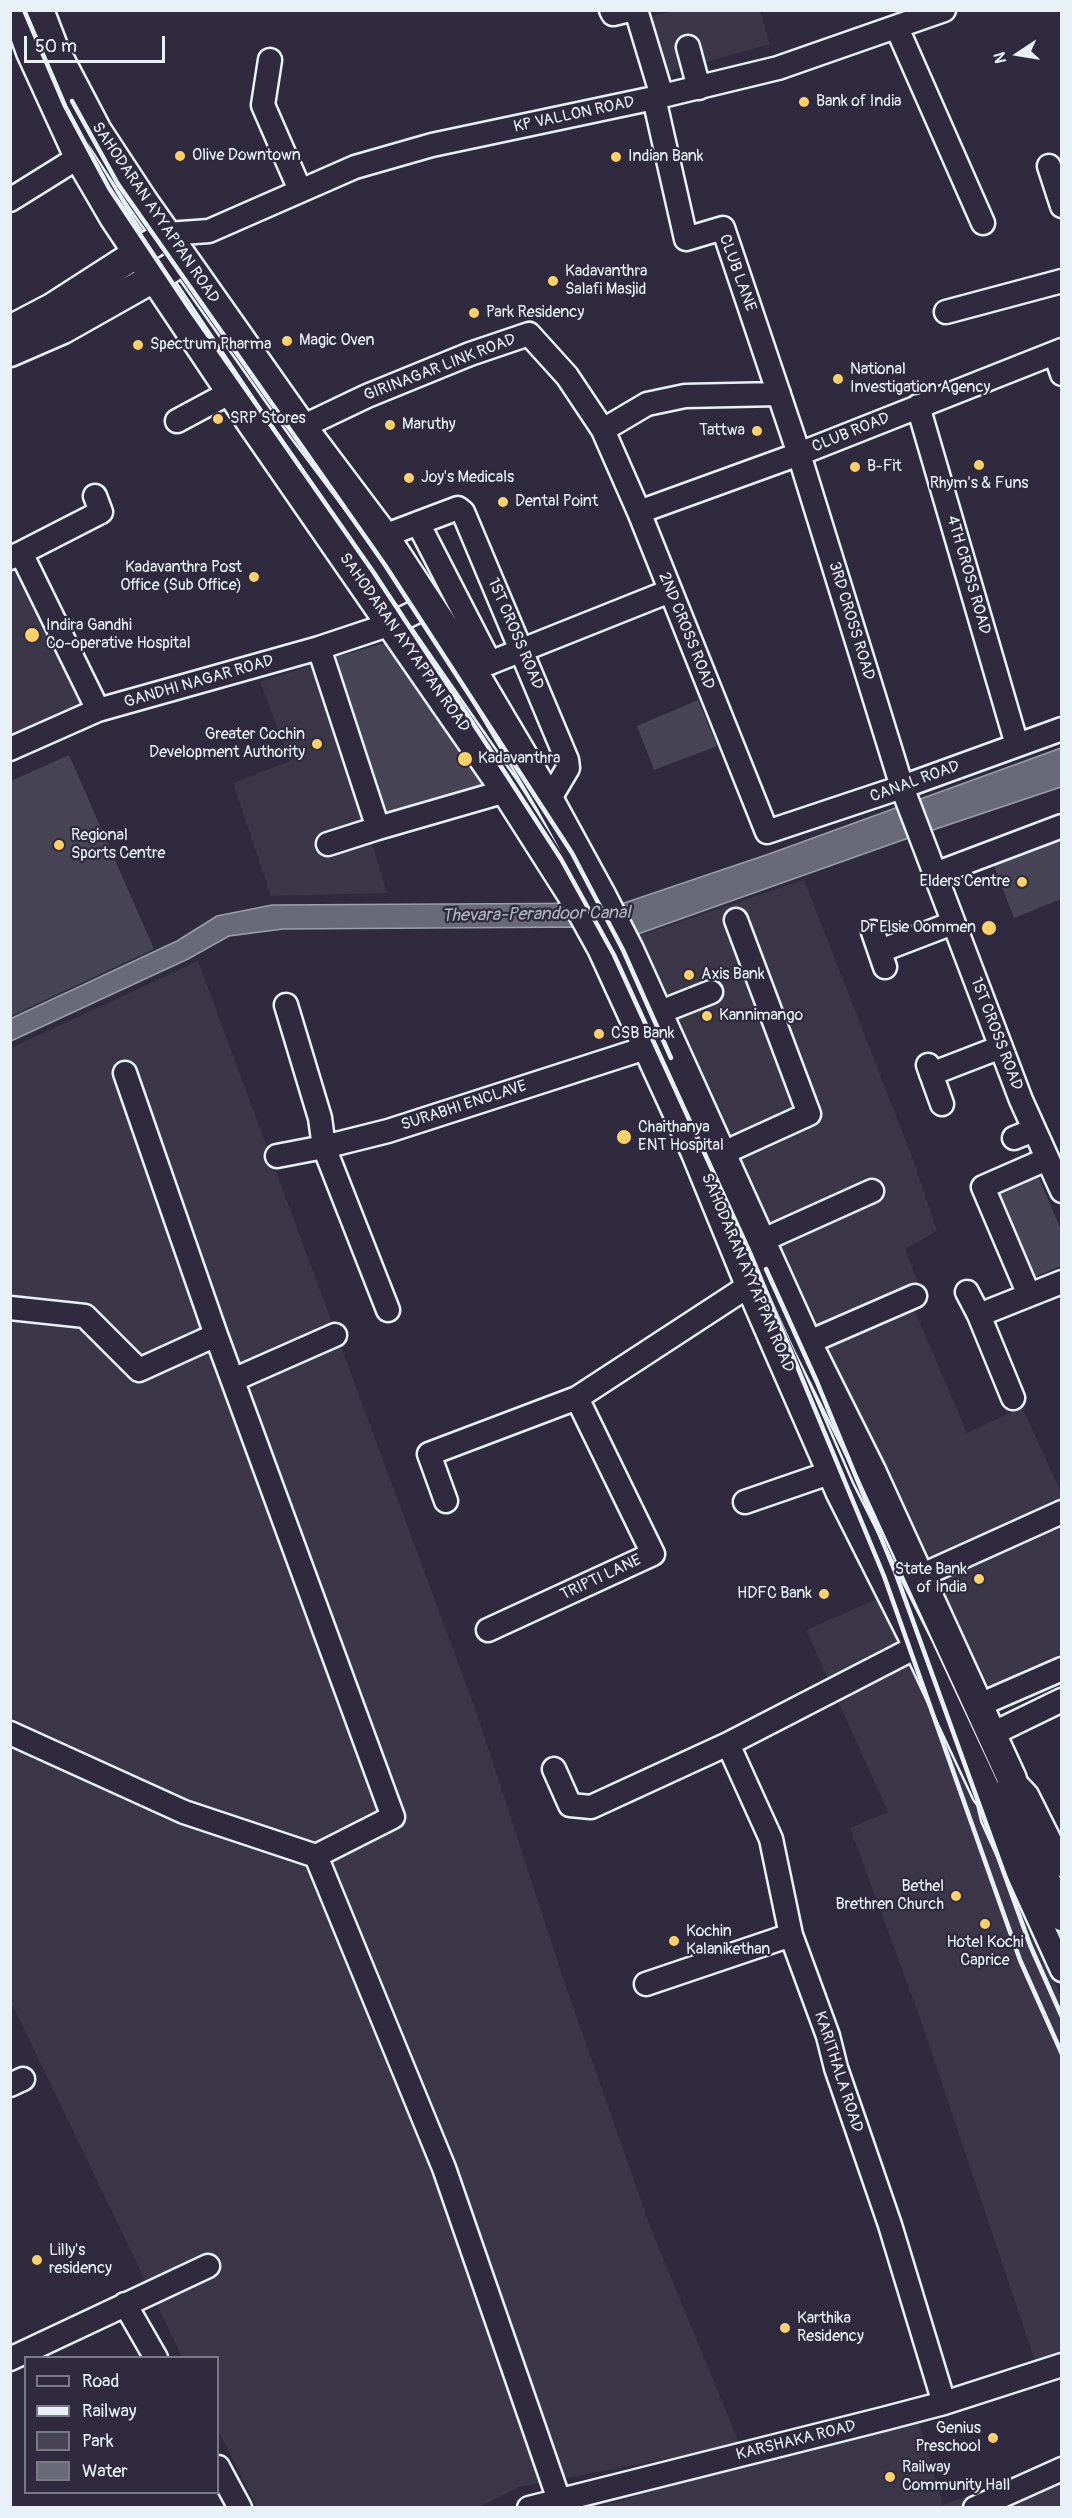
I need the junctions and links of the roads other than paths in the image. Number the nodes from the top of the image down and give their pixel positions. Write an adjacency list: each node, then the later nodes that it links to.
1 (16, 10): 12 (main road, SAHODARAN AYYAPPAN ROAD)
2 (39, 10): 19 (main road, SAHODARAN AYYAPPAN ROAD)
3 (611, 10): 4 (street)
4 (630, 10)
5 (636, 10): 11 (street)
6 (940, 12): 7 (street, KP VALLON ROAD)
7 (897, 28): 10 (street, KP VALLON ROAD); 17 (street)
8 (688, 47): 10 (street)
9 (270, 60): 14 (street)
10 (699, 88): 11 (street, KP VALLON ROAD)
11 (658, 97): 14 (street, KP VALLON ROAD); 29 (street, CLUB LANE)
12 (79, 157): 15 (street); 20 (main road, SAHODARAN AYYAPPAN ROAD)
13 (1049, 166): 16 (street)
14 (300, 190): 18 (street, KP VALLON ROAD)
15 (10, 200)
16 (1062, 206)
17 (982, 223)
18 (209, 231): 19 (street, KP VALLON ROAD); 21 (street, KP VALLON ROAD)
19 (167, 234): 20 (main road); 21 (main road, SAHODARAN AYYAPPAN ROAD)
20 (137, 254): 22 (main road, SAHODARAN AYYAPPAN ROAD); 25 (main road)
21 (186, 260): 22 (main road); 32 (main road, SAHODARAN AYYAPPAN ROAD)
22 (154, 278): 26 (main road); 28 (main road, SAHODARAN AYYAPPAN ROAD)
23 (1062, 281): 24 (street)
24 (946, 312)
25 (10, 330)
26 (10, 352)
27 (1059, 359): 30 (street, CLUB ROAD)
28 (231, 392): 31 (street); 42 (main road, SAHODARAN AYYAPPAN ROAD)
29 (779, 394): 33 (street); 34 (street, CLUB LANE)
30 (918, 406): 34 (street, CLUB ROAD); 48 (street, 4TH CROSS ROAD)
31 (177, 421)
32 (302, 427): 33 (street, GIRINAGAR LINK ROAD); 38 (main road, SAHODARAN AYYAPPAN ROAD)
33 (603, 430): 36 (street, 2ND CROSS ROAD)
34 (799, 454): 36 (street, CLUB ROAD); 50 (street, 3RD CROSS ROAD)
35 (95, 496): 39 (street)
36 (639, 512): 40 (street, 2ND CROSS ROAD)
37 (418, 523): 38 (street); 44 (street, 1ST CROSS ROAD); 45 (street)
38 (384, 536): 41 (main road, SAHODARAN AYYAPPAN ROAD)
39 (16, 555): 46 (street)
40 (670, 591): 44 (street); 55 (street, 2ND CROSS ROAD)
41 (430, 605): 42 (street, GANDHI NAGAR ROAD); 45 (main road, SAHODARAN AYYAPPAN ROAD)
42 (391, 624): 43 (street, GANDHI NAGAR ROAD); 51 (main road, SAHODARAN AYYAPPAN ROAD)
43 (319, 648): 46 (street, GANDHI NAGAR ROAD); 54 (street)
44 (522, 651): 45 (street); 52 (street, 1ST CROSS ROAD)
45 (481, 666): 52 (main road, SAHODARAN AYYAPPAN ROAD)
46 (98, 710): 49 (street, GANDHI NAGAR ROAD)
47 (1062, 729): 48 (street, CANAL ROAD)
48 (1017, 745): 50 (street, CANAL ROAD)
49 (10, 749)
50 (902, 787): 55 (street, CANAL ROAD); 57 (street, 3RD CROSS ROAD)
51 (506, 791): 54 (street); 58 (main road, SAHODARAN AYYAPPAN ROAD)
52 (549, 800): 58 (main road, SAHODARAN AYYAPPAN ROAD)
53 (1062, 826): 57 (street)
54 (378, 828): 56 (street)
55 (767, 832)
56 (328, 844)
57 (935, 874): 60 (street, 1ST CROSS ROAD)
58 (589, 899): 61 (main road, SAHODARAN AYYAPPAN ROAD)
59 (736, 920): 71 (street)
60 (953, 923): 62 (street); 67 (street, 1ST CROSS ROAD)
61 (616, 949): 65 (main road, SAHODARAN AYYAPPAN ROAD); 66 (main road, SAHODARAN AYYAPPAN ROAD)
62 (879, 950)
63 (711, 992): 65 (street)
64 (286, 1005): 70 (street)
65 (658, 1013): 71 (main road, SAHODARAN AYYAPPAN ROAD)
66 (649, 1047): 70 (street, SURABHI ENCLAVE); 78 (main road, SAHODARAN AYYAPPAN ROAD)
67 (1001, 1047): 69 (street); 73 (street, 1ST CROSS ROAD)
68 (125, 1073): 85 (street)
69 (942, 1104)
70 (324, 1148): 72 (street, SURABHI ENCLAVE); 83 (street)
71 (721, 1154): 76 (main road, SAHODARAN AYYAPPAN ROAD)
72 (277, 1156)
73 (1047, 1159): 75 (street, 1ST CROSS ROAD); 80 (street)
74 (872, 1191): 76 (street)
75 (1062, 1191)
76 (761, 1241): 87 (main road, SAHODARAN AYYAPPAN ROAD)
77 (1062, 1282): 80 (street)
78 (750, 1285): 89 (street); 92 (main road, SAHODARAN AYYAPPAN ROAD)
79 (967, 1292): 84 (street)
80 (1029, 1295): 84 (street)
81 (915, 1296): 87 (street)
82 (10, 1308): 85 (street)
83 (388, 1310)
84 (979, 1315): 90 (street)
85 (216, 1335): 88 (street)
86 (335, 1335): 88 (street)
87 (807, 1343): 91 (main road, SAHODARAN AYYAPPAN ROAD)
88 (233, 1380): 108 (street)
89 (577, 1398): 93 (street); 97 (street, TRIPTI LANE)
90 (1013, 1398)
91 (872, 1473): 92 (main road); 96 (main road, SAHODARAN AYYAPPAN ROAD)
92 (836, 1482): 94 (street); 98 (main road, SAHODARAN AYYAPPAN ROAD)
93 (446, 1501)
94 (746, 1502)
95 (1062, 1512): 96 (street)
96 (918, 1577): 101 (main road, SAHODARAN AYYAPPAN ROAD)
97 (488, 1630)
98 (918, 1646): 102 (main road, SAHODARAN AYYAPPAN ROAD); 105 (street)
99 (1062, 1670): 101 (street)
100 (1062, 1700): 104 (street)
101 (977, 1706): 104 (main road, SAHODARAN AYYAPPAN ROAD)
102 (949, 1712): 104 (main road); 107 (main road, SAHODARAN AYYAPPAN ROAD)
103 (10, 1733): 108 (street)
104 (990, 1735): 107 (main road, SAHODARAN AYYAPPAN ROAD)
105 (728, 1743): 106 (street); 111 (street, KARITHALA ROAD)
106 (554, 1769)
107 (1003, 1793): 109 (main road, SAHODARAN AYYAPPAN ROAD); 112 (street)
108 (316, 1856): 122 (street)
109 (1054, 1874): 110 (main road, SAHODARAN AYYAPPAN ROAD)
110 (1062, 1916)
111 (791, 1935): 113 (street); 119 (street, KARITHALA ROAD)
112 (1062, 1970)
113 (646, 1984)
114 (208, 2266): 115 (street)
115 (125, 2304): 116 (street); 117 (street)
116 (155, 2356)
117 (10, 2359)
118 (1062, 2365): 119 (street, KARSHAKA ROAD)
119 (944, 2403): 122 (street, KARSHAKA ROAD)
120 (219, 2469): 123 (street)
121 (1062, 2469): 125 (street)
122 (559, 2500): 124 (street, KARSHAKA ROAD)
123 (240, 2508)
124 (529, 2508)
125 (975, 2508)

